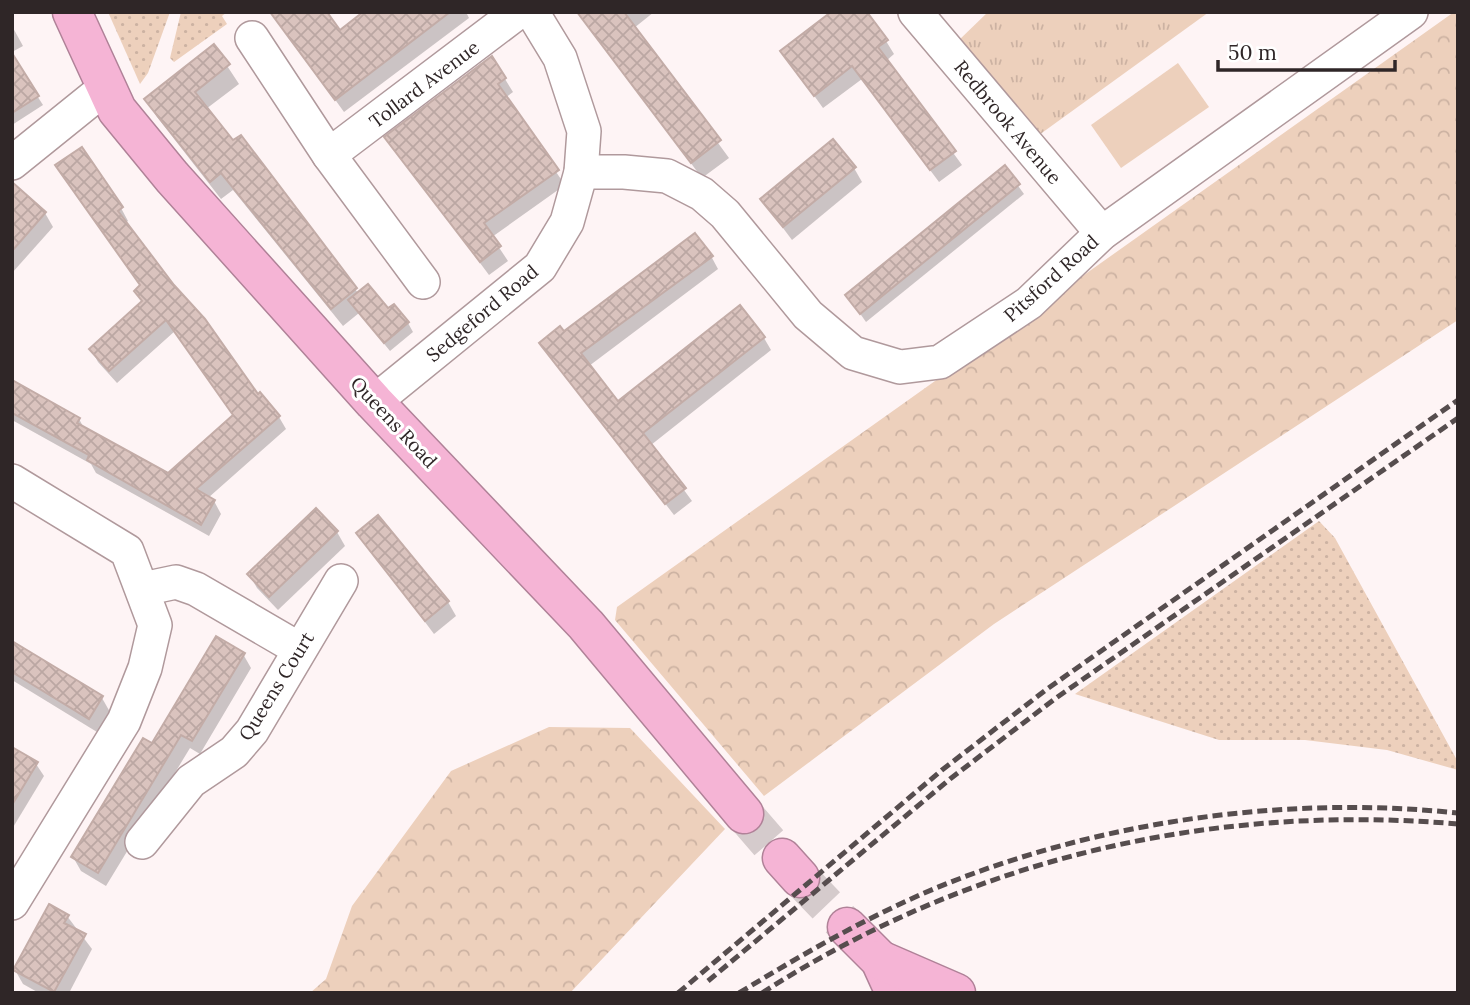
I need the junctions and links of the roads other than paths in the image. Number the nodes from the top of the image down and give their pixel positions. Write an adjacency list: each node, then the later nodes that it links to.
1 (72, 12): 7 (highway, Queens Road)
2 (518, 12): 8 (street, Tollard Avenue)
3 (533, 12): 10 (street, Sedgeford Road)
4 (915, 12): 11 (street, Redbrook Avenue)
5 (1411, 12): 11 (street, Pitsford Road)
6 (253, 38): 8 (street)
7 (105, 88): 9 (street); 13 (highway, Queens Road)
8 (329, 155): 12 (street)
9 (12, 163)
10 (581, 172): 11 (street, Pitsford Road); 13 (street, Sedgeford Road)
11 (1102, 233)
12 (423, 282)
13 (374, 402): 18 (highway, Queens Road)
14 (12, 481): 16 (street)
15 (341, 581): 17 (street, Queens Court)
16 (143, 589): 17 (street); 20 (street)
17 (299, 649): 19 (street, Queens Court)
18 (744, 814)
19 (142, 842)
20 (12, 903)
21 (847, 927): 22 (highway)
22 (887, 976): 23 (highway)
23 (957, 993)

